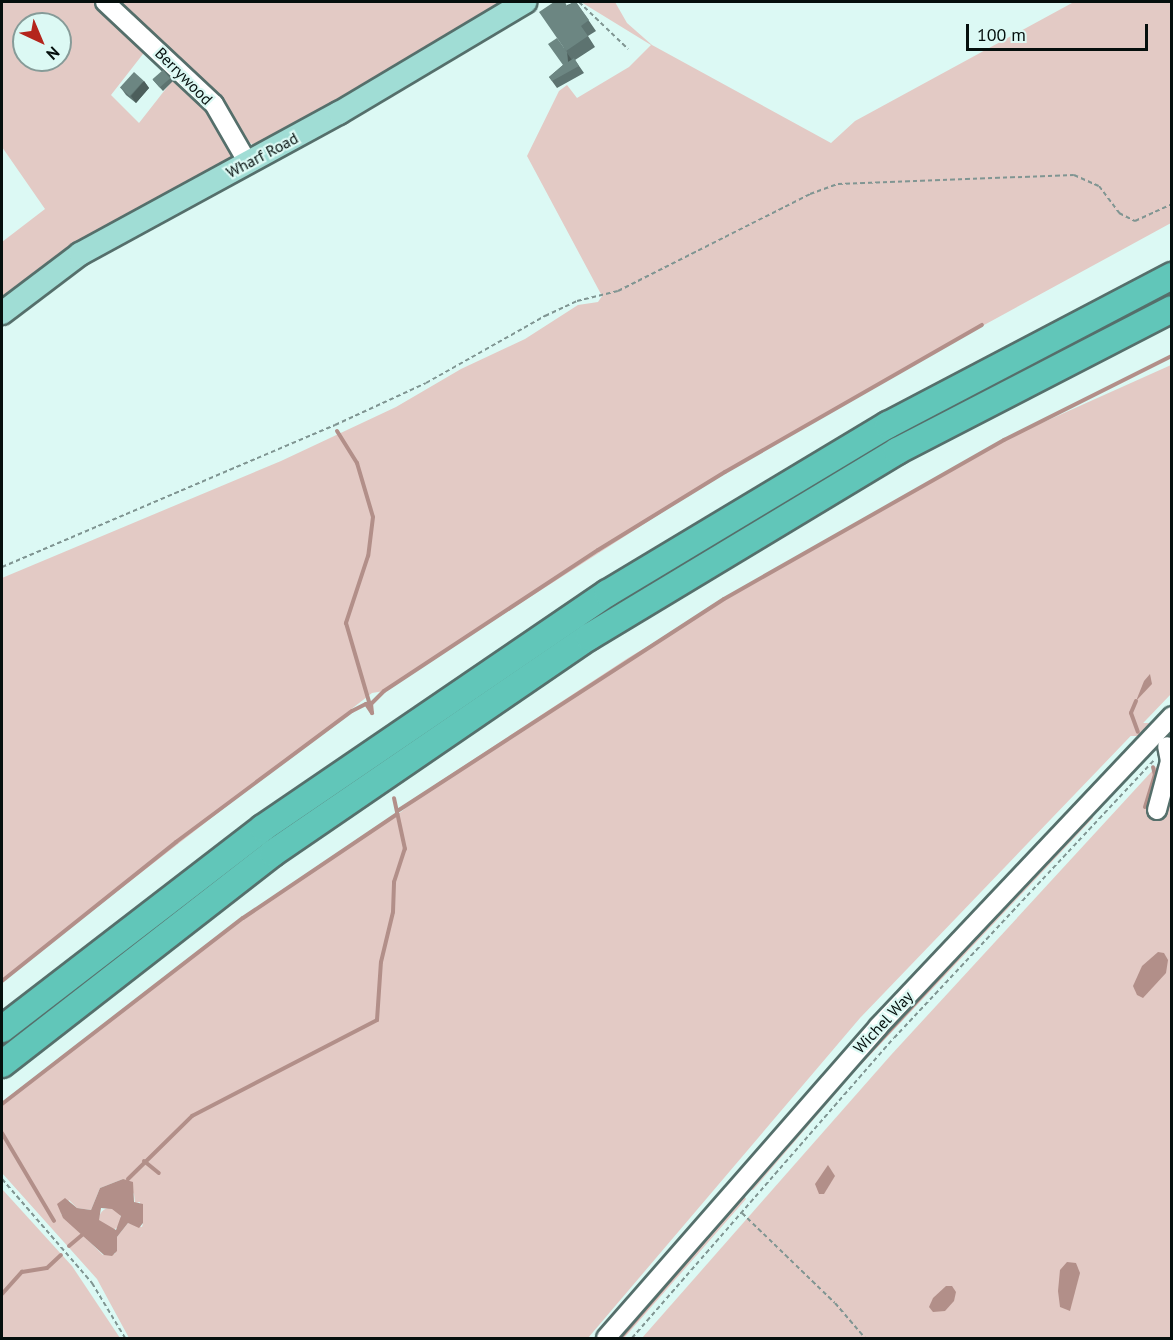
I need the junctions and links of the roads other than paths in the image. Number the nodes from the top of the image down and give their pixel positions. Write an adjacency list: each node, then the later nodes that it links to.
1 (105, 2): 3 (street, Berrywood)
2 (525, 2): 3 (main road, Wharf Road)
3 (248, 163): 6 (main road, Wharf Road)
4 (1172, 276): 10 (highway)
5 (1172, 309): 11 (highway)
6 (2, 313)
7 (1172, 716): 12 (street, Wichel Way)
8 (1167, 746): 9 (street)
9 (1157, 810)
10 (2, 1029)
11 (2, 1064)
12 (606, 1338)

